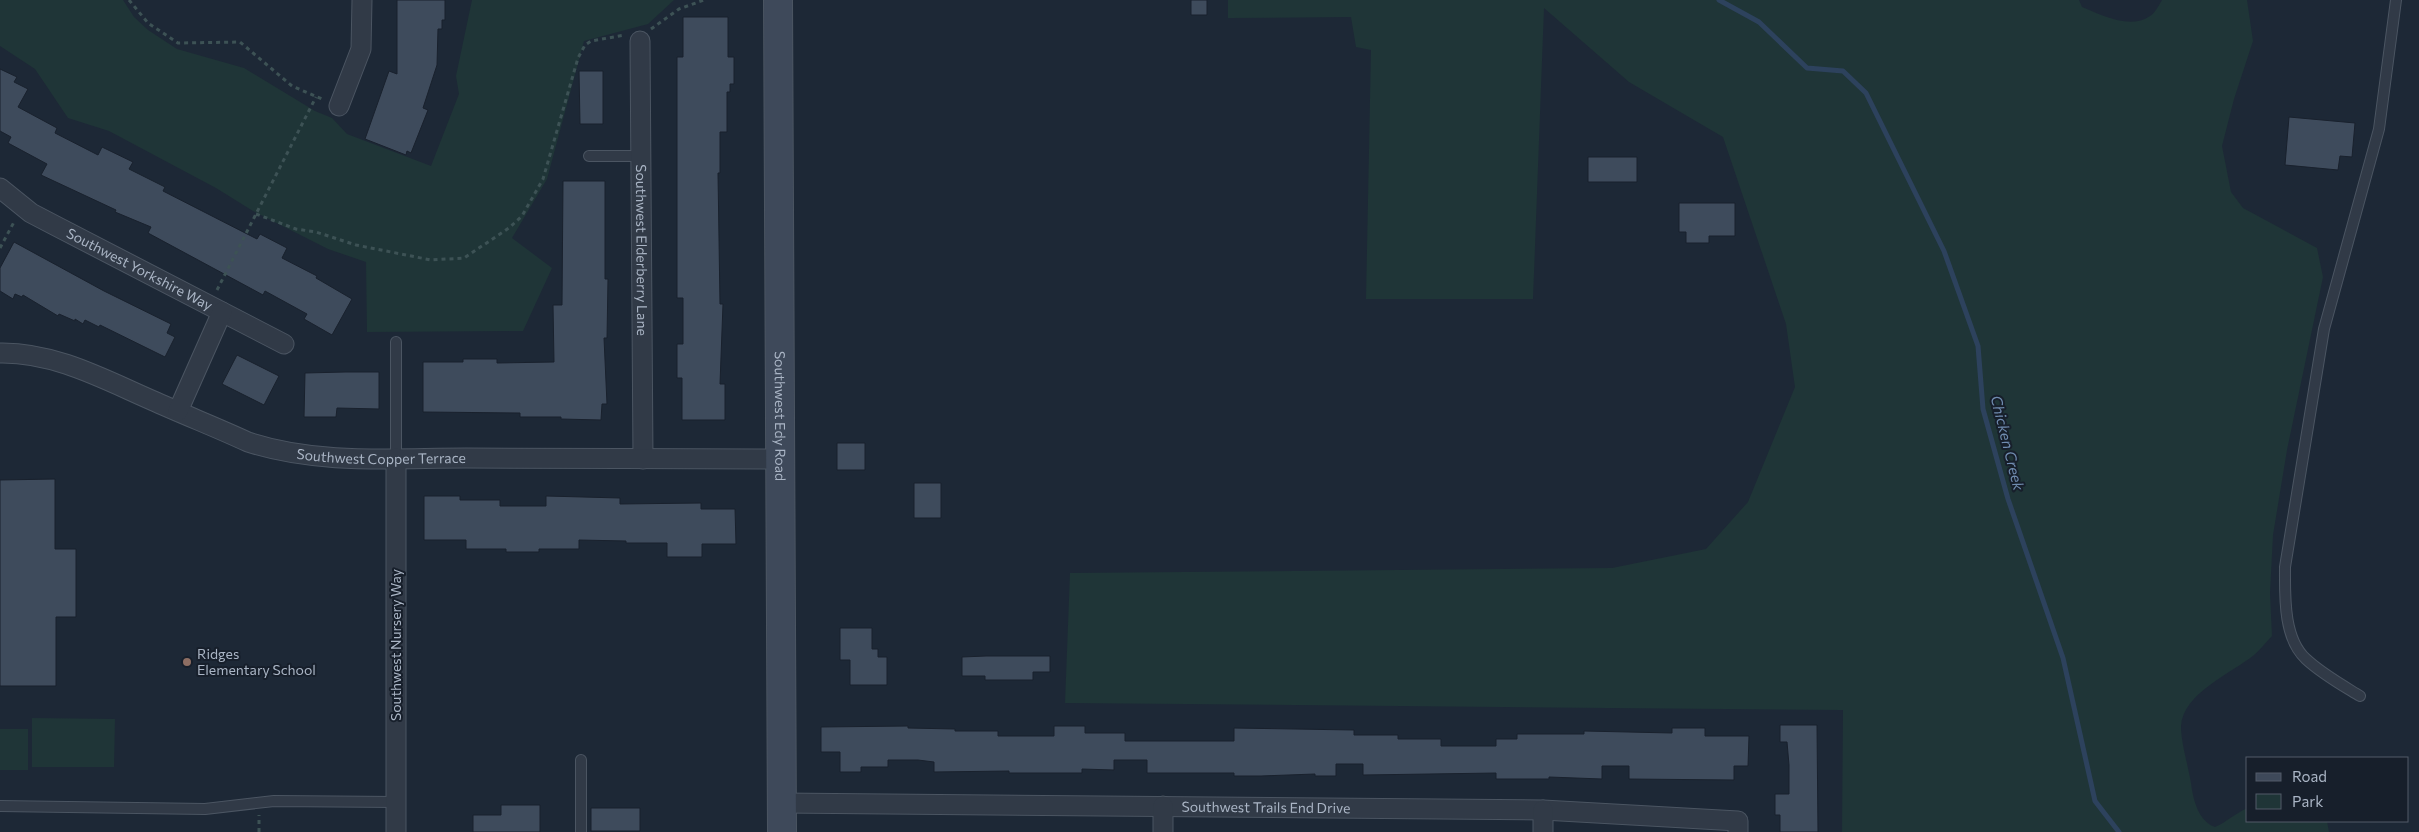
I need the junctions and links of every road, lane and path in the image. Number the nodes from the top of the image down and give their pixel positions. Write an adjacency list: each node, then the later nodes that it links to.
1 (129, 0): 7 (path)
2 (362, 0): 8 (street)
3 (704, 0): 6 (path)
4 (778, 0): 22 (main road, Southwest Edy Road)
5 (2396, 0): 23 (lane)
6 (640, 35): 10 (street, Southwest Elderberry Lane); 13 (path)
7 (316, 97): 8 (path); 13 (path)
8 (339, 106)
9 (589, 156): 10 (lane)
10 (641, 156): 21 (street, Southwest Elderberry Lane)
11 (0, 188): 12 (street, Southwest Yorkshire Way)
12 (22, 206): 14 (path); 15 (street, Southwest Yorkshire Way)
13 (256, 213): 15 (path)
14 (0, 248)
15 (215, 308): 17 (street, Southwest Yorkshire Way); 19 (street)
16 (396, 342): 20 (lane)
17 (284, 344)
18 (0, 353): 19 (street, Southwest Copper Terrace)
19 (178, 411): 20 (street, Southwest Copper Terrace)
20 (396, 458): 21 (street, Southwest Copper Terrace); 25 (street, Southwest Nursery Way)
21 (643, 458): 22 (street, Southwest Copper Terrace)
22 (781, 458): 26 (main road, Southwest Edy Road)
23 (2360, 696)
24 (581, 760): 33 (lane)
25 (396, 802): 27 (lane); 32 (street, Southwest Nursery Way)
26 (782, 803): 28 (street, Southwest Trails End Drive); 34 (main road, Southwest Edy Road)
27 (0, 806)
28 (1163, 806): 29 (street, Southwest Trails End Drive); 35 (street)
29 (1543, 810): 36 (street); 37 (street, Southwest Trails End Drive)
30 (259, 815): 31 (path)
31 (259, 832)
32 (396, 832)
33 (581, 832)
34 (782, 832)
35 (1163, 832)
36 (1543, 832)
37 (1738, 832)

